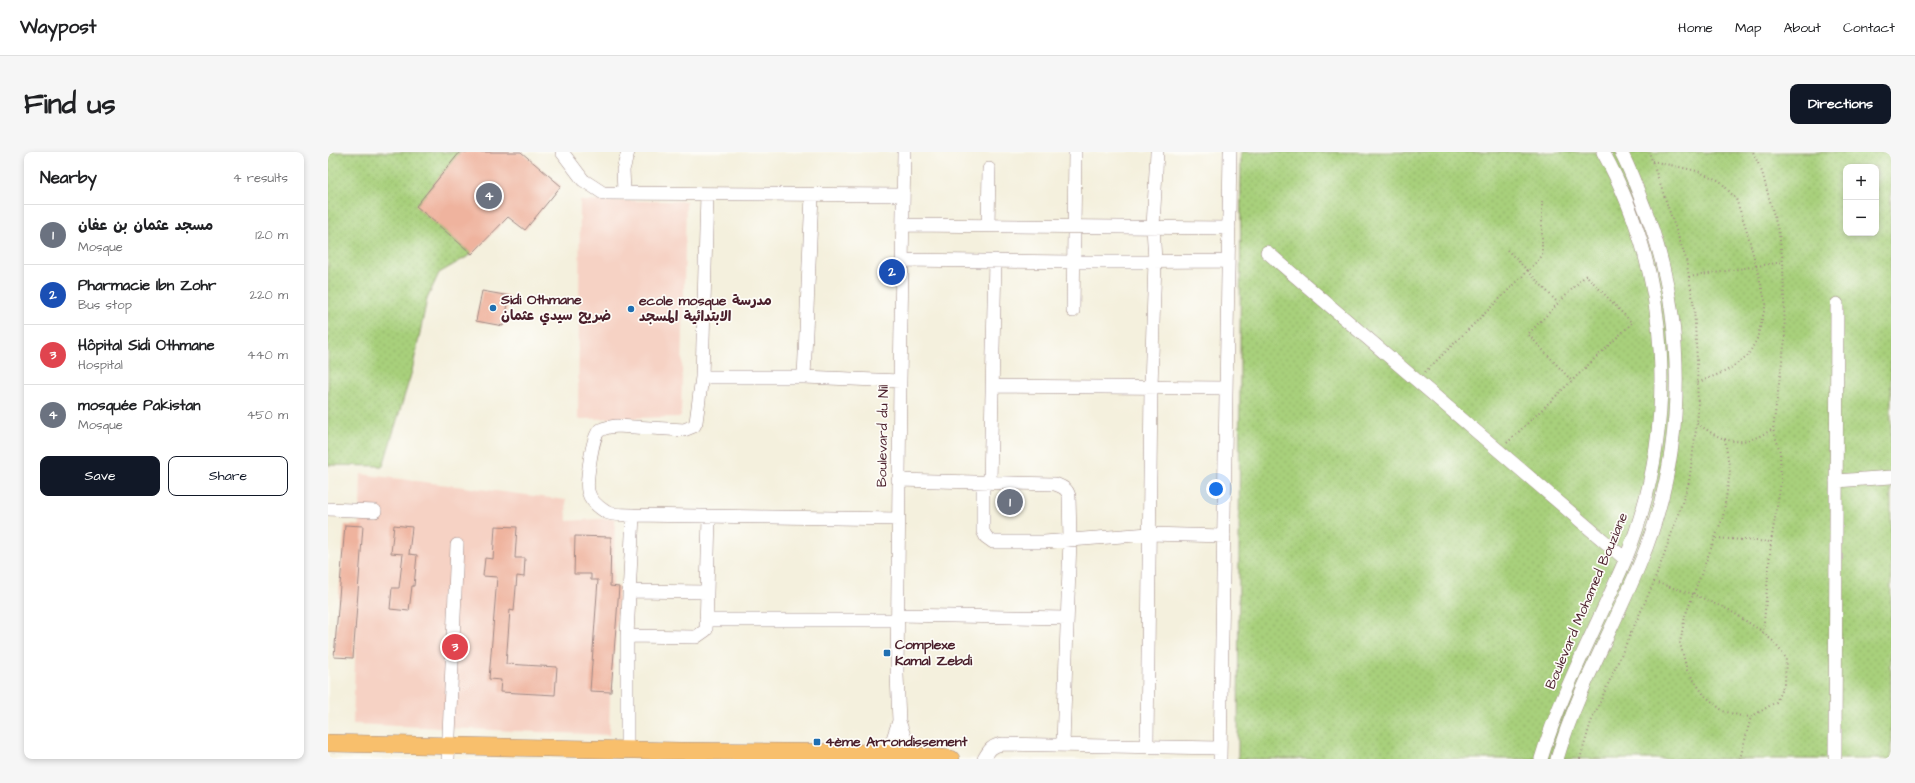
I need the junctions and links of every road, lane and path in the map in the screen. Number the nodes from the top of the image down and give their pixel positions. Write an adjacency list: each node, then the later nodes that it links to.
1 (562, 152): 12 (street)
2 (628, 152): 12 (street)
3 (904, 152): 15 (street, Boulevard du Nil)
4 (1075, 152): 19 (street)
5 (1157, 152): 20 (street)
6 (1230, 152): 21 (street)
7 (1604, 152): 64 (street, Boulevard Mohamed Bouziane)
8 (1620, 152): 87 (street)
9 (1753, 152): 29 (path)
10 (1652, 161): 30 (path)
11 (989, 169): 18 (street)
12 (624, 192): 13 (street)
13 (707, 194): 14 (street); 36 (street)
14 (812, 195): 15 (street); 37 (street)
15 (903, 195): 17 (street, Boulevard du Nil)
16 (1542, 199): 31 (path)
17 (903, 225): 18 (street); 24 (street, Boulevard du Nil)
18 (988, 226): 19 (street)
19 (1074, 227): 20 (street); 28 (street)
20 (1153, 227): 21 (street); 26 (street)
21 (1229, 228): 27 (street)
22 (1507, 250): 31 (path)
23 (1268, 252): 38 (street)
24 (902, 260): 25 (street); 40 (street, Boulevard du Nil)
25 (995, 260): 28 (street); 42 (street)
26 (1155, 261): 27 (street); 28 (street); 43 (street)
27 (1228, 261): 44 (street)
28 (1074, 262): 35 (street)
29 (1783, 262): 30 (path); 46 (path)
30 (1757, 266): 32 (path); 41 (path)
31 (1528, 271): 33 (path); 38 (path)
32 (1689, 277)
33 (1558, 303): 39 (path); 39 (path)
34 (1837, 304): 51 (street)
35 (1073, 311)
36 (702, 377): 37 (street); 55 (street)
37 (804, 377): 40 (street)
38 (1417, 380): 48 (street)
39 (1572, 380): 48 (path)
40 (900, 381): 50 (street, Boulevard du Nil)
41 (1697, 383)
42 (992, 386): 43 (street); 52 (street)
43 (1151, 387): 44 (street); 58 (street)
44 (1226, 388): 59 (street)
45 (1697, 423): 47 (path)
46 (1773, 429): 47 (path); 62 (path)
47 (1725, 439): 60 (path)
48 (1499, 450): 64 (street)
49 (1891, 477): 51 (street)
50 (898, 480): 52 (street); 57 (street, Boulevard du Nil)
51 (1836, 481): 89 (street)
52 (986, 482): 61 (street); 61 (street)
53 (328, 509): 54 (street)
54 (375, 511)
55 (633, 515): 56 (street); 66 (street)
56 (709, 517): 57 (street); 67 (street)
57 (898, 519): 69 (street, Boulevard du Nil)
58 (1149, 534): 59 (street); 61 (street); 78 (street)
59 (1224, 536): 81 (street)
60 (1716, 538): 62 (path); 68 (path)
61 (1070, 539): 70 (street)
62 (1771, 542): 72 (path)
63 (457, 545): 80 (street)
64 (1625, 559): 86 (street, Boulevard Mohamed Bouziane)
65 (1654, 582): 68 (path)
66 (630, 591): 67 (street); 73 (street)
67 (707, 592): 71 (street)
68 (1693, 594): 72 (path); 74 (path)
69 (897, 618): 70 (street); 71 (street); 75 (street, Boulevard du Nil)
70 (1066, 618): 77 (street)
71 (706, 620): 73 (street)
72 (1763, 632): 74 (path)
73 (628, 636): 79 (street)
74 (1751, 717): 88 (path)
75 (899, 720): 82 (street, Boulevard du Nil); 83 (street, Boulevard du Nil)
76 (328, 743): 80 (main road)
77 (1063, 744): 78 (street); 85 (street)
78 (1147, 746): 81 (street)
79 (627, 750): 80 (main road); 82 (main road)
80 (448, 752)
81 (1220, 753)
82 (888, 756): 83 (main road)
83 (912, 757): 84 (main road)
84 (951, 759)
85 (984, 759)
86 (1541, 759)
87 (1557, 759)
88 (1740, 759)
89 (1835, 759)

